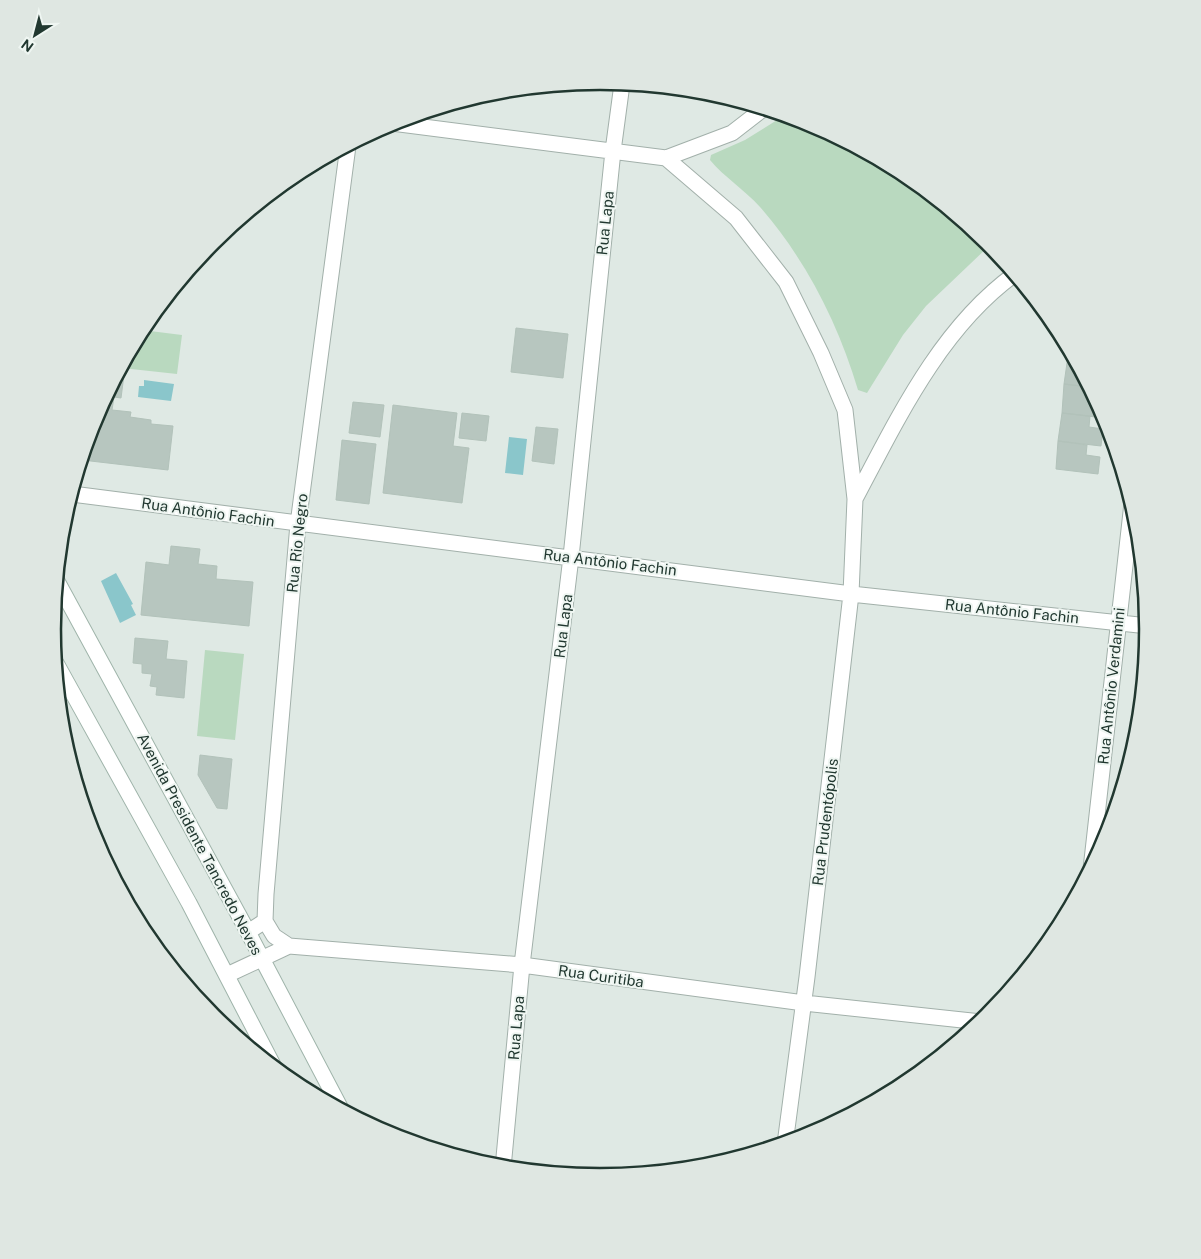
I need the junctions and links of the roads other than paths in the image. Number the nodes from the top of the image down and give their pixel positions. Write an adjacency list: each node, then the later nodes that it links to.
1 (621, 91): 4 (street, Rua Lapa)
2 (757, 114): 6 (street)
3 (410, 125): 4 (street)
4 (613, 151): 6 (street); 12 (street, Rua Lapa)
5 (347, 154): 10 (street, Rua Rio Negro)
6 (666, 158): 9 (street, Rua Prudentópolis)
7 (1009, 278): 9 (street)
8 (79, 495): 10 (street, Rua Antônio Fachin)
9 (855, 499): 14 (street, Rua Prudentópolis)
10 (298, 524): 12 (street, Rua Antônio Fachin); 19 (street, Rua Rio Negro)
11 (1129, 526): 15 (street, Rua Antônio Verdamini)
12 (571, 557): 14 (street, Rua Antônio Fachin); 23 (street, Rua Lapa)
13 (62, 591): 20 (street, Avenida Presidente Tancredo Neves)
14 (851, 594): 15 (street, Rua Antônio Fachin); 25 (street, Rua Prudentópolis)
15 (1118, 622): 16 (street, Rua Antônio Fachin); 18 (street, Rua Antônio Verdamini)
16 (1140, 625)
17 (63, 676): 24 (street)
18 (1093, 848)
19 (265, 921): 20 (street); 21 (street)
20 (248, 932): 22 (street, Avenida Presidente Tancredo Neves)
21 (289, 946): 22 (street, Rua Curitiba); 23 (street, Rua Curitiba)
22 (262, 957): 24 (street, Rua Curitiba); 28 (street, Avenida Presidente Tancredo Neves)
23 (522, 965): 25 (street, Rua Curitiba); 30 (street, Rua Lapa)
24 (227, 975): 27 (street)
25 (804, 1004): 26 (street, Rua Curitiba); 29 (street, Rua Prudentópolis)
26 (971, 1021)
27 (257, 1045)
28 (336, 1100)
29 (786, 1136)
30 (504, 1160)

